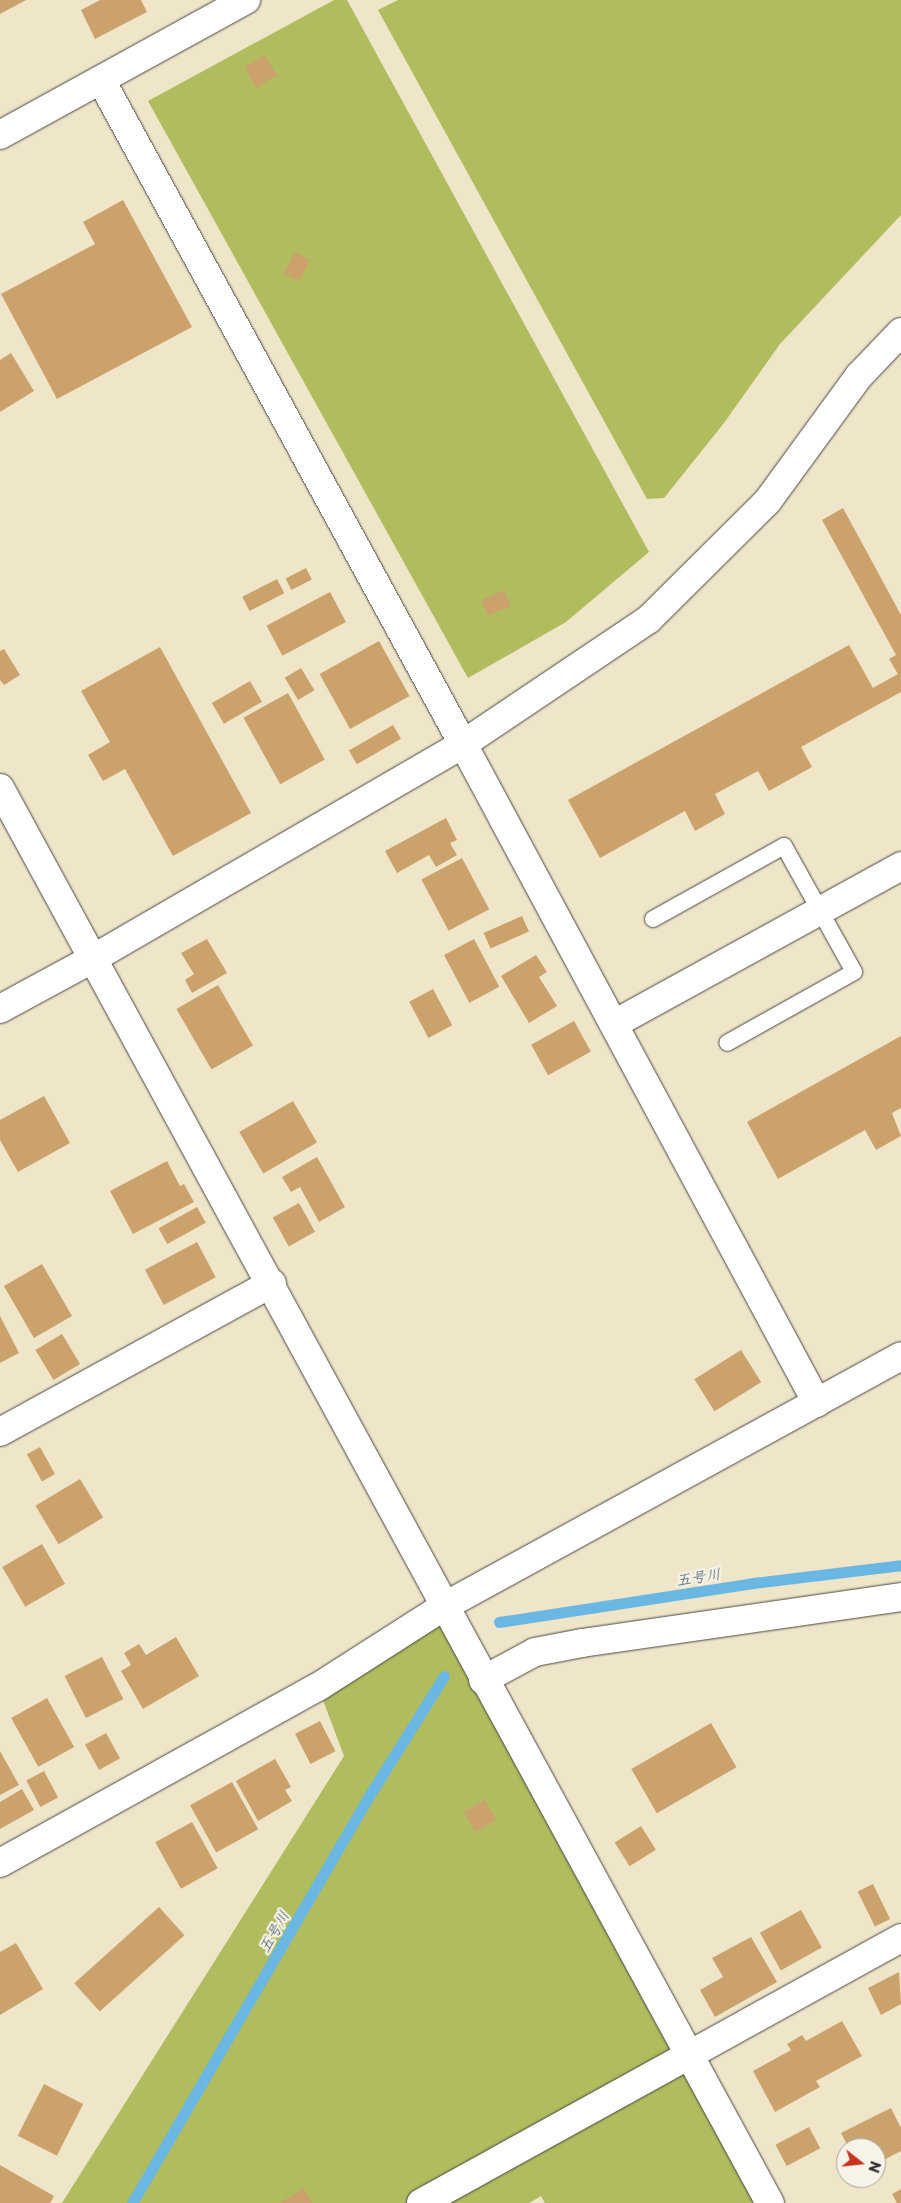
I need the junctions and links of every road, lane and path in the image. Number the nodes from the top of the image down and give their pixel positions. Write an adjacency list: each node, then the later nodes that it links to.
1 (246, 0): 2 (street)
2 (101, 80): 3 (street); 5 (street)
3 (0, 135)
4 (901, 332): 5 (street)
5 (463, 744): 10 (street); 12 (street)
6 (0, 788): 10 (street)
7 (901, 866): 8 (street)
8 (820, 910): 9 (lane); 12 (street); 13 (lane)
9 (653, 919)
10 (94, 958): 11 (street); 14 (street)
11 (0, 1009)
12 (614, 1024): 16 (street)
13 (727, 1043)
14 (272, 1283): 17 (street); 19 (street)
15 (901, 1356): 16 (street)
16 (817, 1404): 19 (street)
17 (0, 1432)
18 (901, 1597): 20 (street)
19 (443, 1607): 20 (street); 21 (street)
20 (483, 1680): 23 (street)
21 (0, 1863)
22 (901, 1938): 23 (street)
23 (688, 2056): 24 (street); 25 (street)
24 (421, 2203)
25 (770, 2203)

